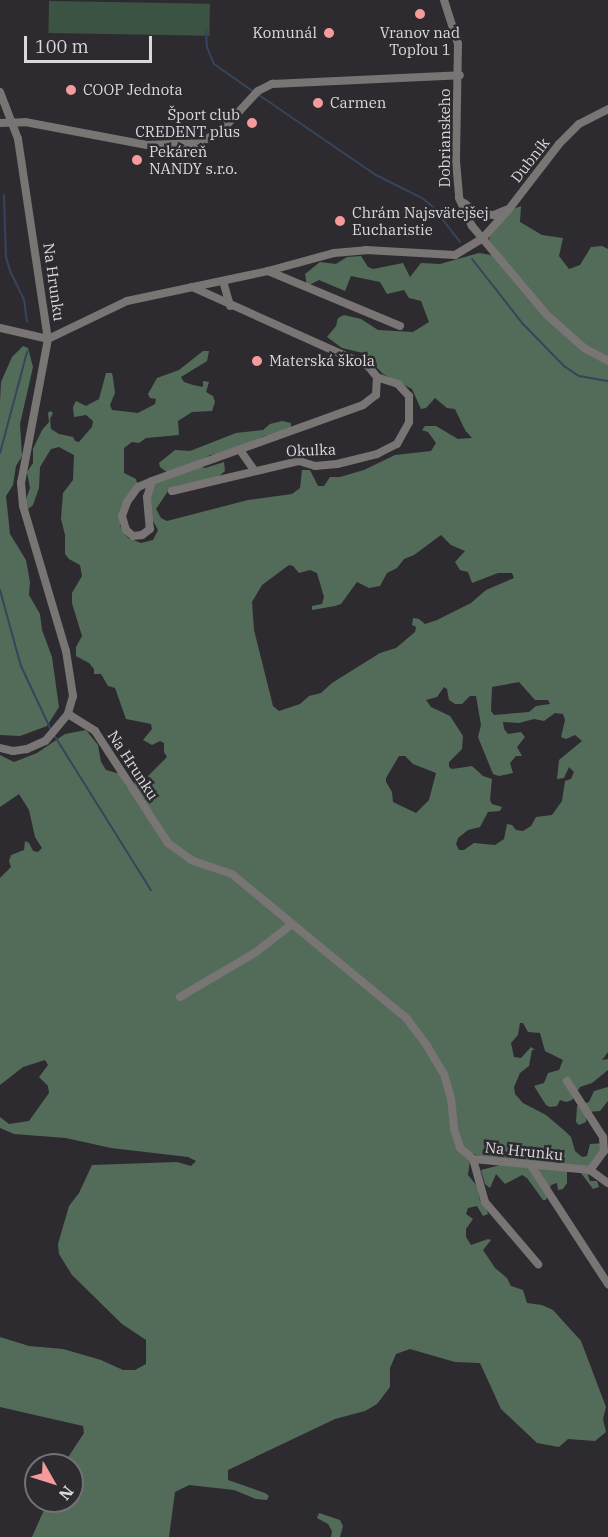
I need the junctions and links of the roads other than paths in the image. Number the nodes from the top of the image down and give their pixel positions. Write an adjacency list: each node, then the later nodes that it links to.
1 (444, 0): 2 (street, Dobrianskeho)
2 (459, 75): 5 (street); 7 (street, Dobrianskeho)
3 (0, 92): 5 (street, Na Hrunku)
4 (608, 109): 8 (street, Dubník)
5 (12, 122): 6 (street); 18 (street, Na Hrunku)
6 (0, 123)
7 (459, 198): 8 (street); 9 (street, Dobrianskeho)
8 (509, 209): 9 (street, Dubník)
9 (482, 239): 10 (street); 19 (street, Dobrianskeho)
10 (294, 264): 11 (street); 13 (street)
11 (268, 271): 12 (street); 13 (street)
12 (223, 281): 14 (street); 15 (street)
13 (297, 284): 16 (street)
14 (192, 287): 15 (street, Okulka); 18 (street)
15 (230, 306): 20 (street, Okulka)
16 (400, 326)
17 (0, 328): 18 (street)
18 (48, 339): 25 (street, Na Hrunku)
19 (608, 361)
20 (377, 377): 21 (street, Okulka); 22 (street, Okulka)
21 (240, 450): 22 (street); 23 (street, Okulka)
22 (254, 470): 24 (street, Okulka)
23 (152, 481): 23 (street, Okulka)
24 (172, 491)
25 (68, 714): 26 (street); 27 (street, Na Hrunku)
26 (0, 747)
27 (292, 924): 28 (street); 30 (street, Na Hrunku)
28 (180, 997)
29 (567, 1081): 32 (street)
30 (473, 1159): 31 (street, Na Hrunku); 34 (street)
31 (532, 1167): 32 (street, Na Hrunku); 35 (street)
32 (590, 1170): 33 (street)
33 (608, 1183)
34 (538, 1264)
35 (608, 1284)

